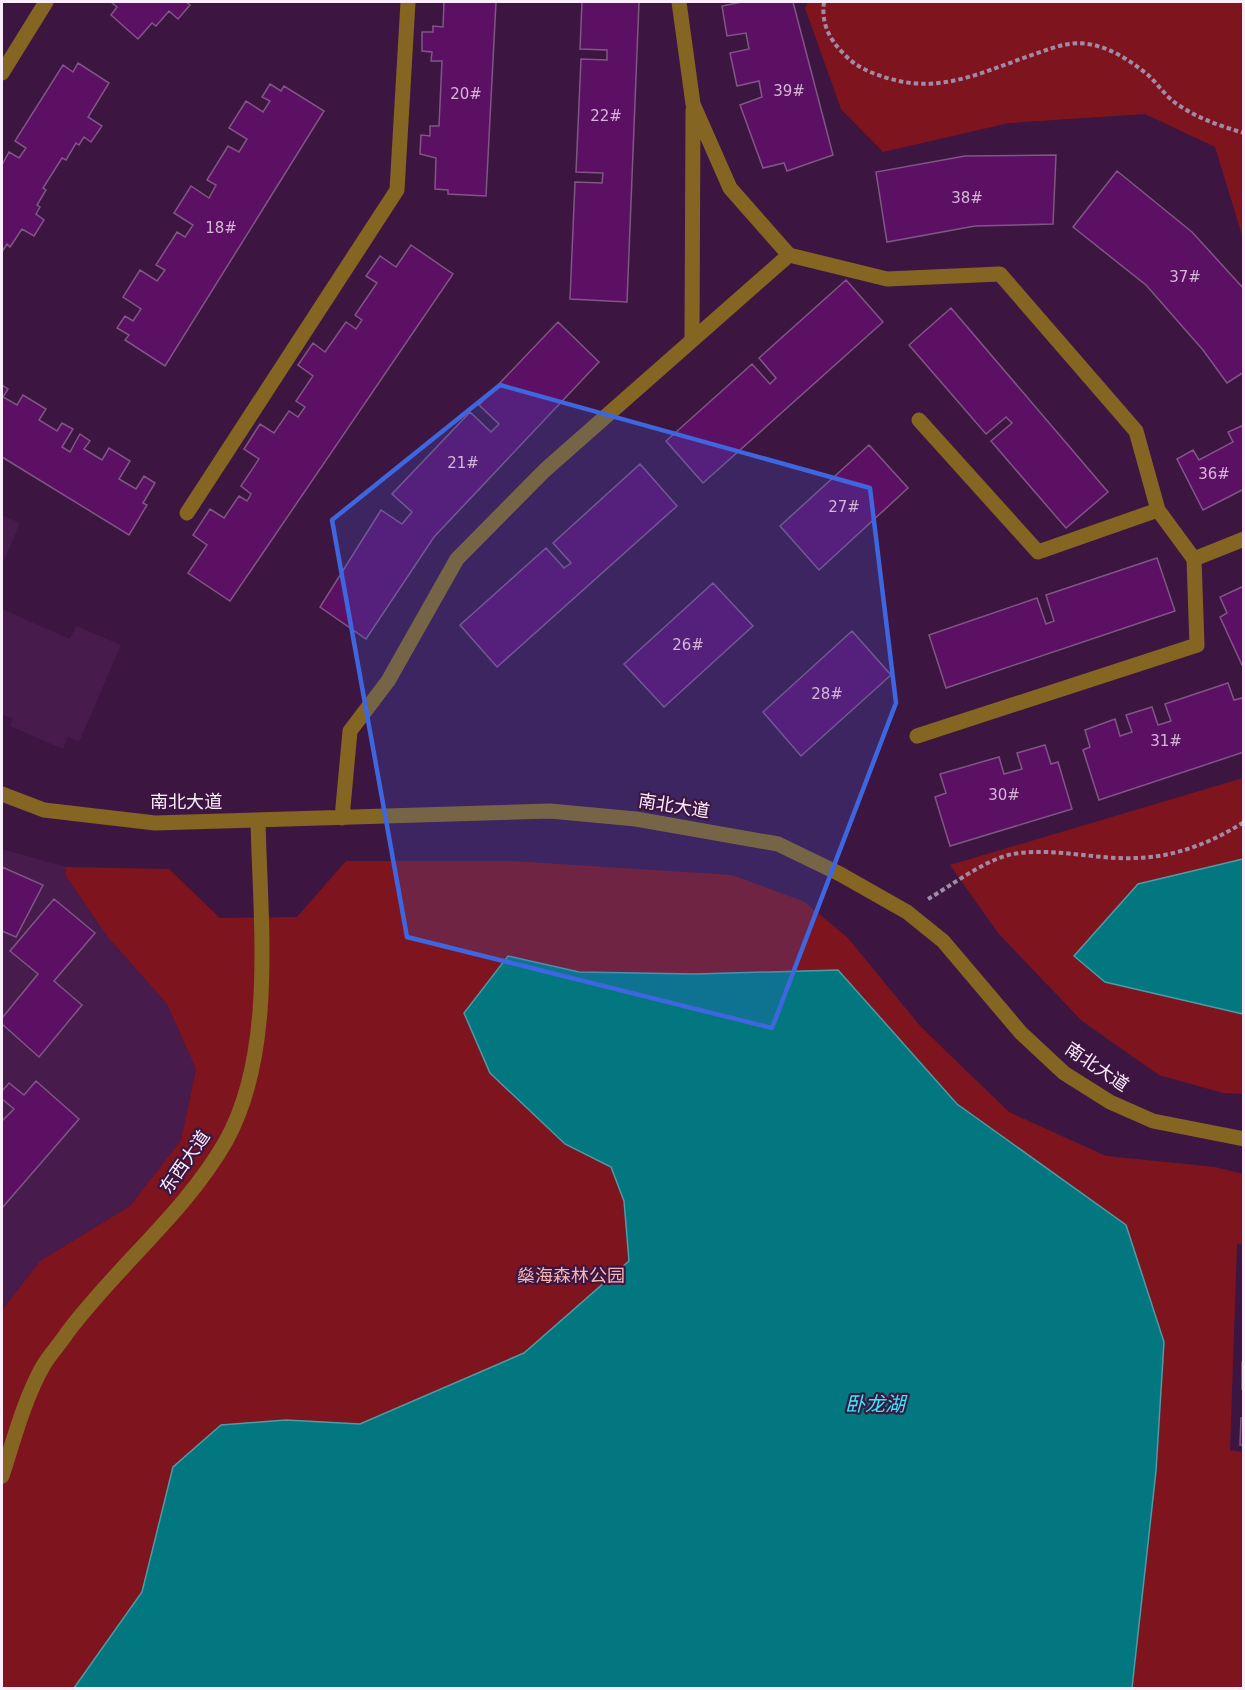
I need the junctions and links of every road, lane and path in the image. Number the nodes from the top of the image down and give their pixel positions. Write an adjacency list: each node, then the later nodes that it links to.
1 (46, 2): 5 (street)
2 (408, 2): 12 (street)
3 (679, 2): 6 (street)
4 (824, 2): 7 (path)
5 (2, 73)
6 (693, 104): 8 (street); 9 (street)
7 (1244, 133)
8 (789, 255): 9 (street); 11 (street)
9 (692, 339): 17 (street)
10 (919, 420): 11 (street)
11 (1158, 510): 14 (street)
12 (187, 513)
13 (1244, 538): 14 (street)
14 (1194, 559): 15 (street)
15 (917, 736)
16 (2, 794): 18 (street, 南北大道)
17 (342, 818): 18 (street, 南北大道); 20 (street, 南北大道)
18 (258, 820): 22 (street, 东西大道)
19 (1244, 822): 20 (path)
20 (907, 912): 21 (street, 南北大道)
21 (1244, 1139)
22 (2, 1476)

